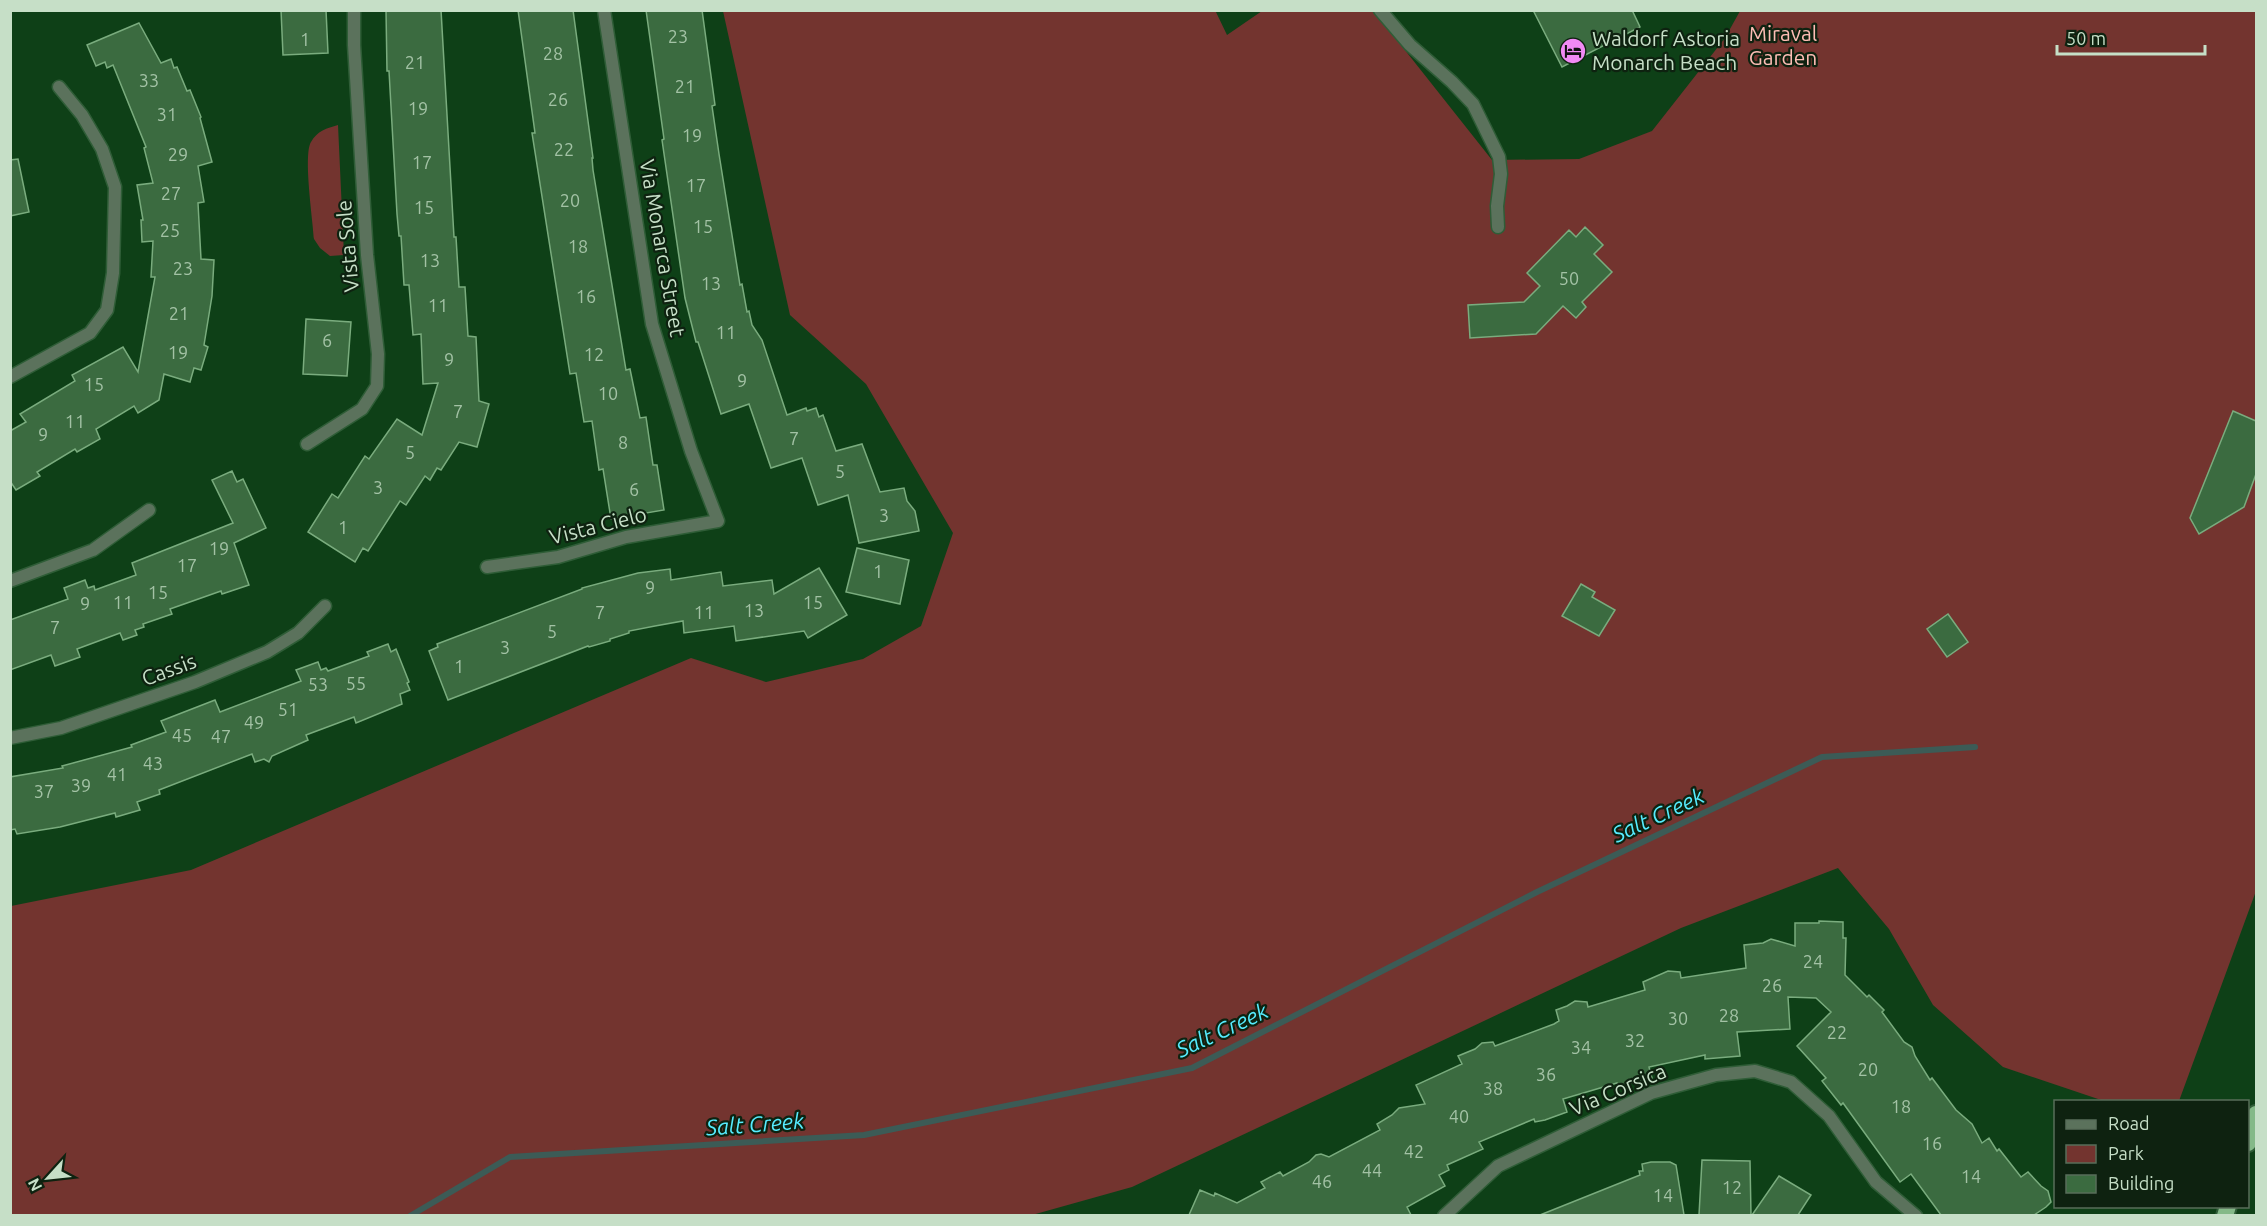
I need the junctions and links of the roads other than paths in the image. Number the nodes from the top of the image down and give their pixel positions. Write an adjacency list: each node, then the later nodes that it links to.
1 (354, 10): 7 (street, Vista Sole)
2 (604, 10): 9 (street, Via Monarca Street)
3 (1380, 10): 5 (street)
4 (58, 87): 6 (street)
5 (1498, 226)
6 (10, 377)
7 (307, 444)
8 (149, 510): 11 (street)
9 (718, 521): 10 (street, Vista Cielo)
10 (487, 567)
11 (10, 581)
12 (326, 606): 13 (street, Cassis)
13 (10, 738)
14 (2256, 1114): 15 (highway)
15 (2249, 1137)
16 (1444, 1215): 17 (street, Via Corsica)
17 (1916, 1215)

